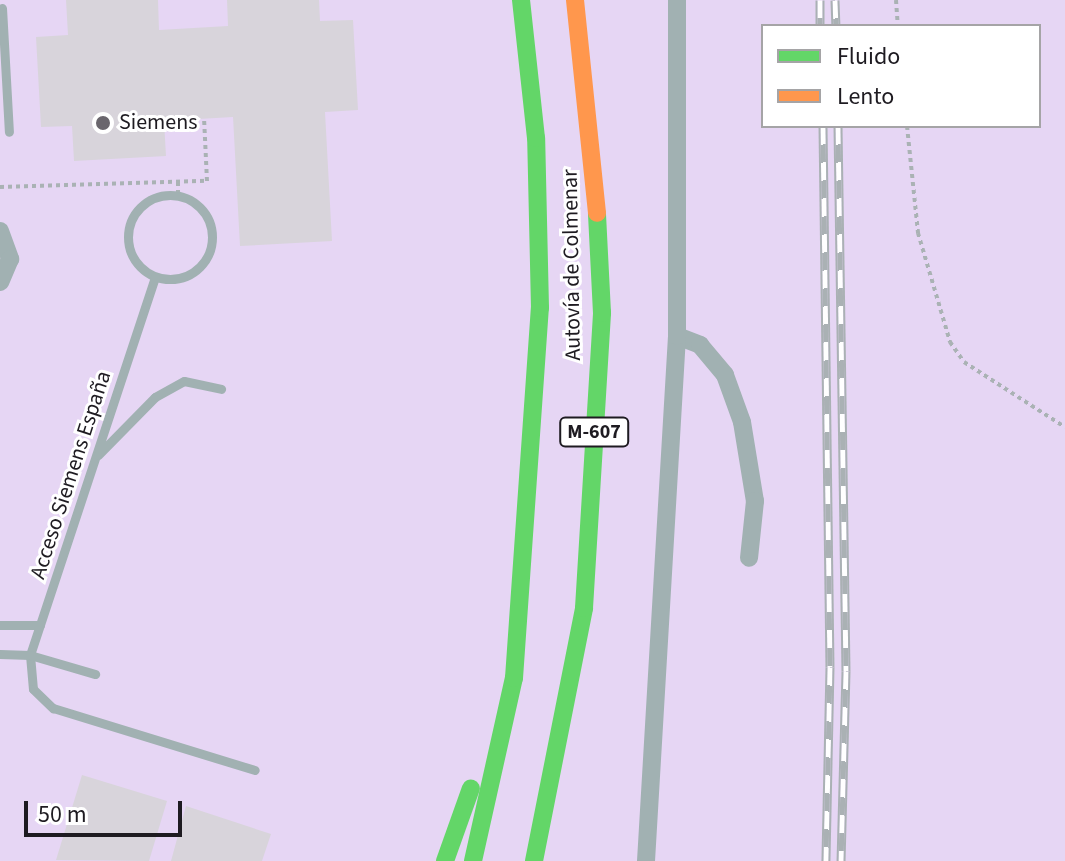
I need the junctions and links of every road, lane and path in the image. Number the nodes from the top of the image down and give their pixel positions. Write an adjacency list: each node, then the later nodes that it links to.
1 (521, 0): 21 (highway, Autovía de Colmenar / M-607)
2 (575, 0): 30 (highway, Autovía de Colmenar / M-607)
3 (677, 0): 16 (street)
4 (896, 0): 6 (path)
5 (3, 5): 9 (lane)
6 (898, 24)
7 (204, 118): 10 (path)
8 (907, 128): 18 (path)
9 (9, 132)
10 (178, 182): 11 (path); 12 (path)
11 (0, 187)
12 (178, 195): 14 (lane); 14 (lane)
13 (0, 231): 15 (street)
14 (155, 277): 19 (lane, Acceso Siemens España)
15 (0, 282)
16 (677, 336): 20 (street); 31 (street)
17 (221, 389): 19 (lane)
18 (1065, 427)
19 (95, 459): 23 (lane, Acceso Siemens España)
20 (749, 558)
21 (523, 582): 28 (highway); 29 (highway, Autovía de Colmenar / M-607)
22 (0, 625): 23 (lane)
23 (40, 625): 25 (lane, Acceso Siemens España)
24 (0, 654): 25 (lane)
25 (30, 655): 26 (lane); 27 (lane)
26 (95, 674)
27 (255, 770)
28 (445, 861)
29 (473, 861)
30 (534, 861)
31 (646, 861)

